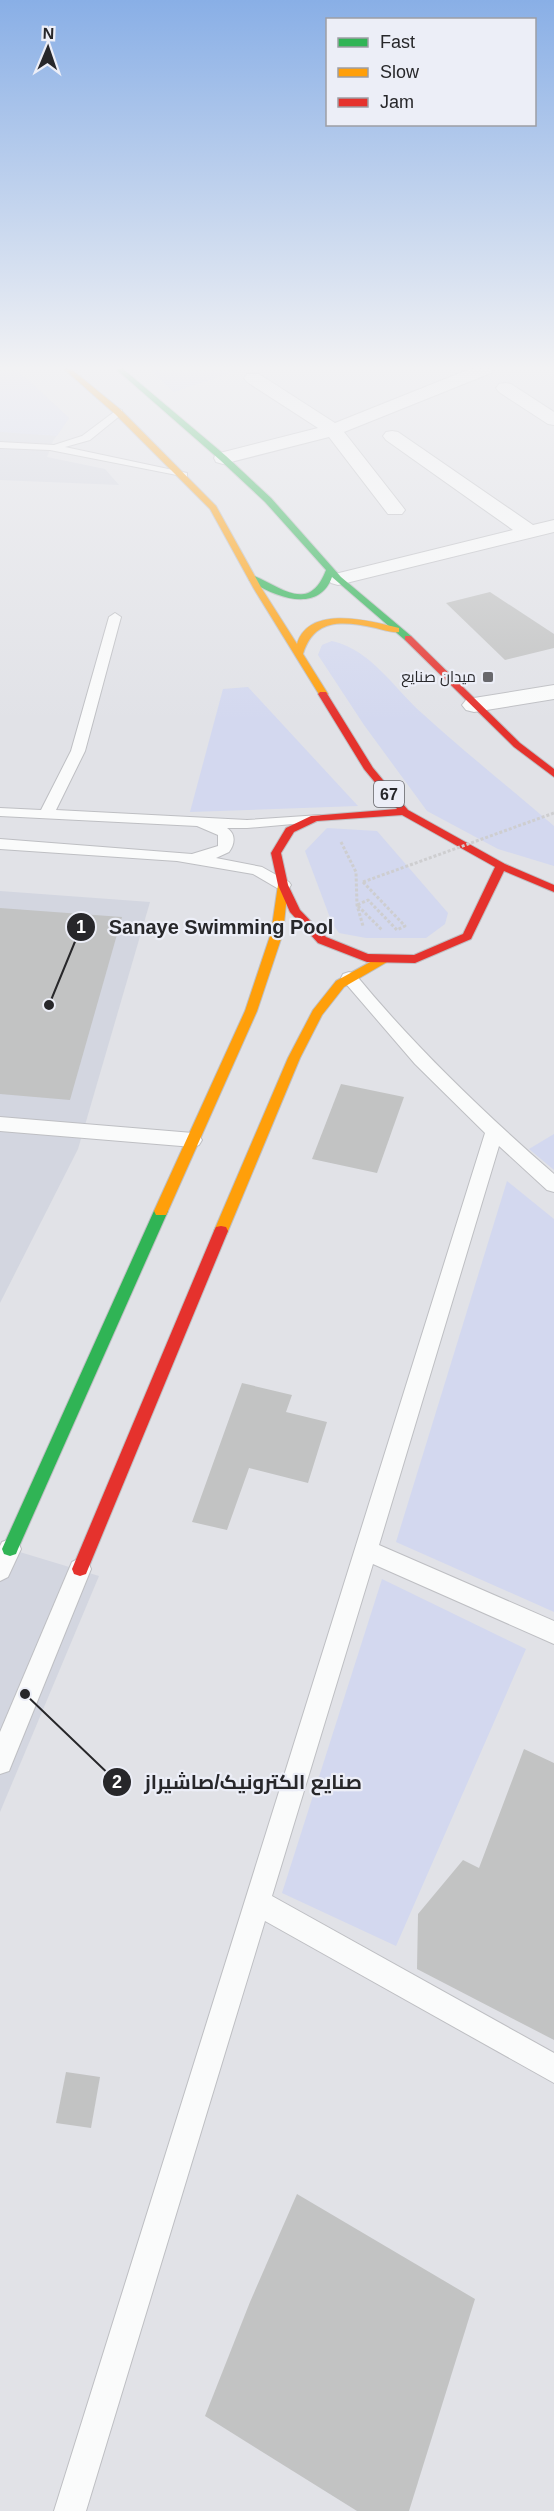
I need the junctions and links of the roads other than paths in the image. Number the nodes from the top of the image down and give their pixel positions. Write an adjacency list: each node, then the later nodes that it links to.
1 (193, 486): 6 (main road, 67)
2 (210, 486): 6 (main road)
3 (253, 486): 10 (main road)
4 (377, 486): 7 (street)
5 (464, 486): 9 (street)
6 (196, 489): 11 (main road, 67)
7 (395, 510)
8 (554, 526): 9 (street)
9 (529, 532): 10 (street)
10 (334, 574): 11 (main road); 13 (main road)
11 (252, 578): 14 (main road, 67)
12 (115, 617): 22 (lane)
13 (402, 632): 14 (main road); 16 (main road)
14 (298, 655): 18 (main road, 67)
15 (554, 692): 16 (street)
16 (474, 705): 17 (main road)
17 (554, 774)
18 (404, 812): 20 (main road); 26 (main road, 67)
19 (0, 813): 22 (lane)
20 (322, 817): 21 (lane); 29 (main road)
21 (188, 822): 22 (lane); 25 (lane)
22 (48, 826): 24 (lane)
23 (0, 844): 24 (lane)
24 (64, 849): 25 (lane)
25 (183, 857): 29 (lane)
26 (501, 866): 27 (main road, 67); 31 (main road)
27 (530, 879): 28 (main road); 30 (main road, 67)
28 (554, 884)
29 (283, 885): 31 (main road); 35 (main road)
30 (554, 889)
31 (383, 958): 32 (main road)
32 (349, 978): 34 (lane); 39 (main road)
33 (0, 1124): 35 (lane)
34 (495, 1133): 36 (lane); 38 (lane)
35 (193, 1140): 37 (main road)
36 (554, 1185)
37 (10, 1548): 40 (lane)
38 (366, 1550): 41 (lane); 43 (lane)
39 (80, 1569): 42 (lane)
40 (0, 1570)
41 (554, 1633)
42 (0, 1761)
43 (257, 1902): 44 (lane); 45 (lane)
44 (554, 2069)
45 (70, 2511)

